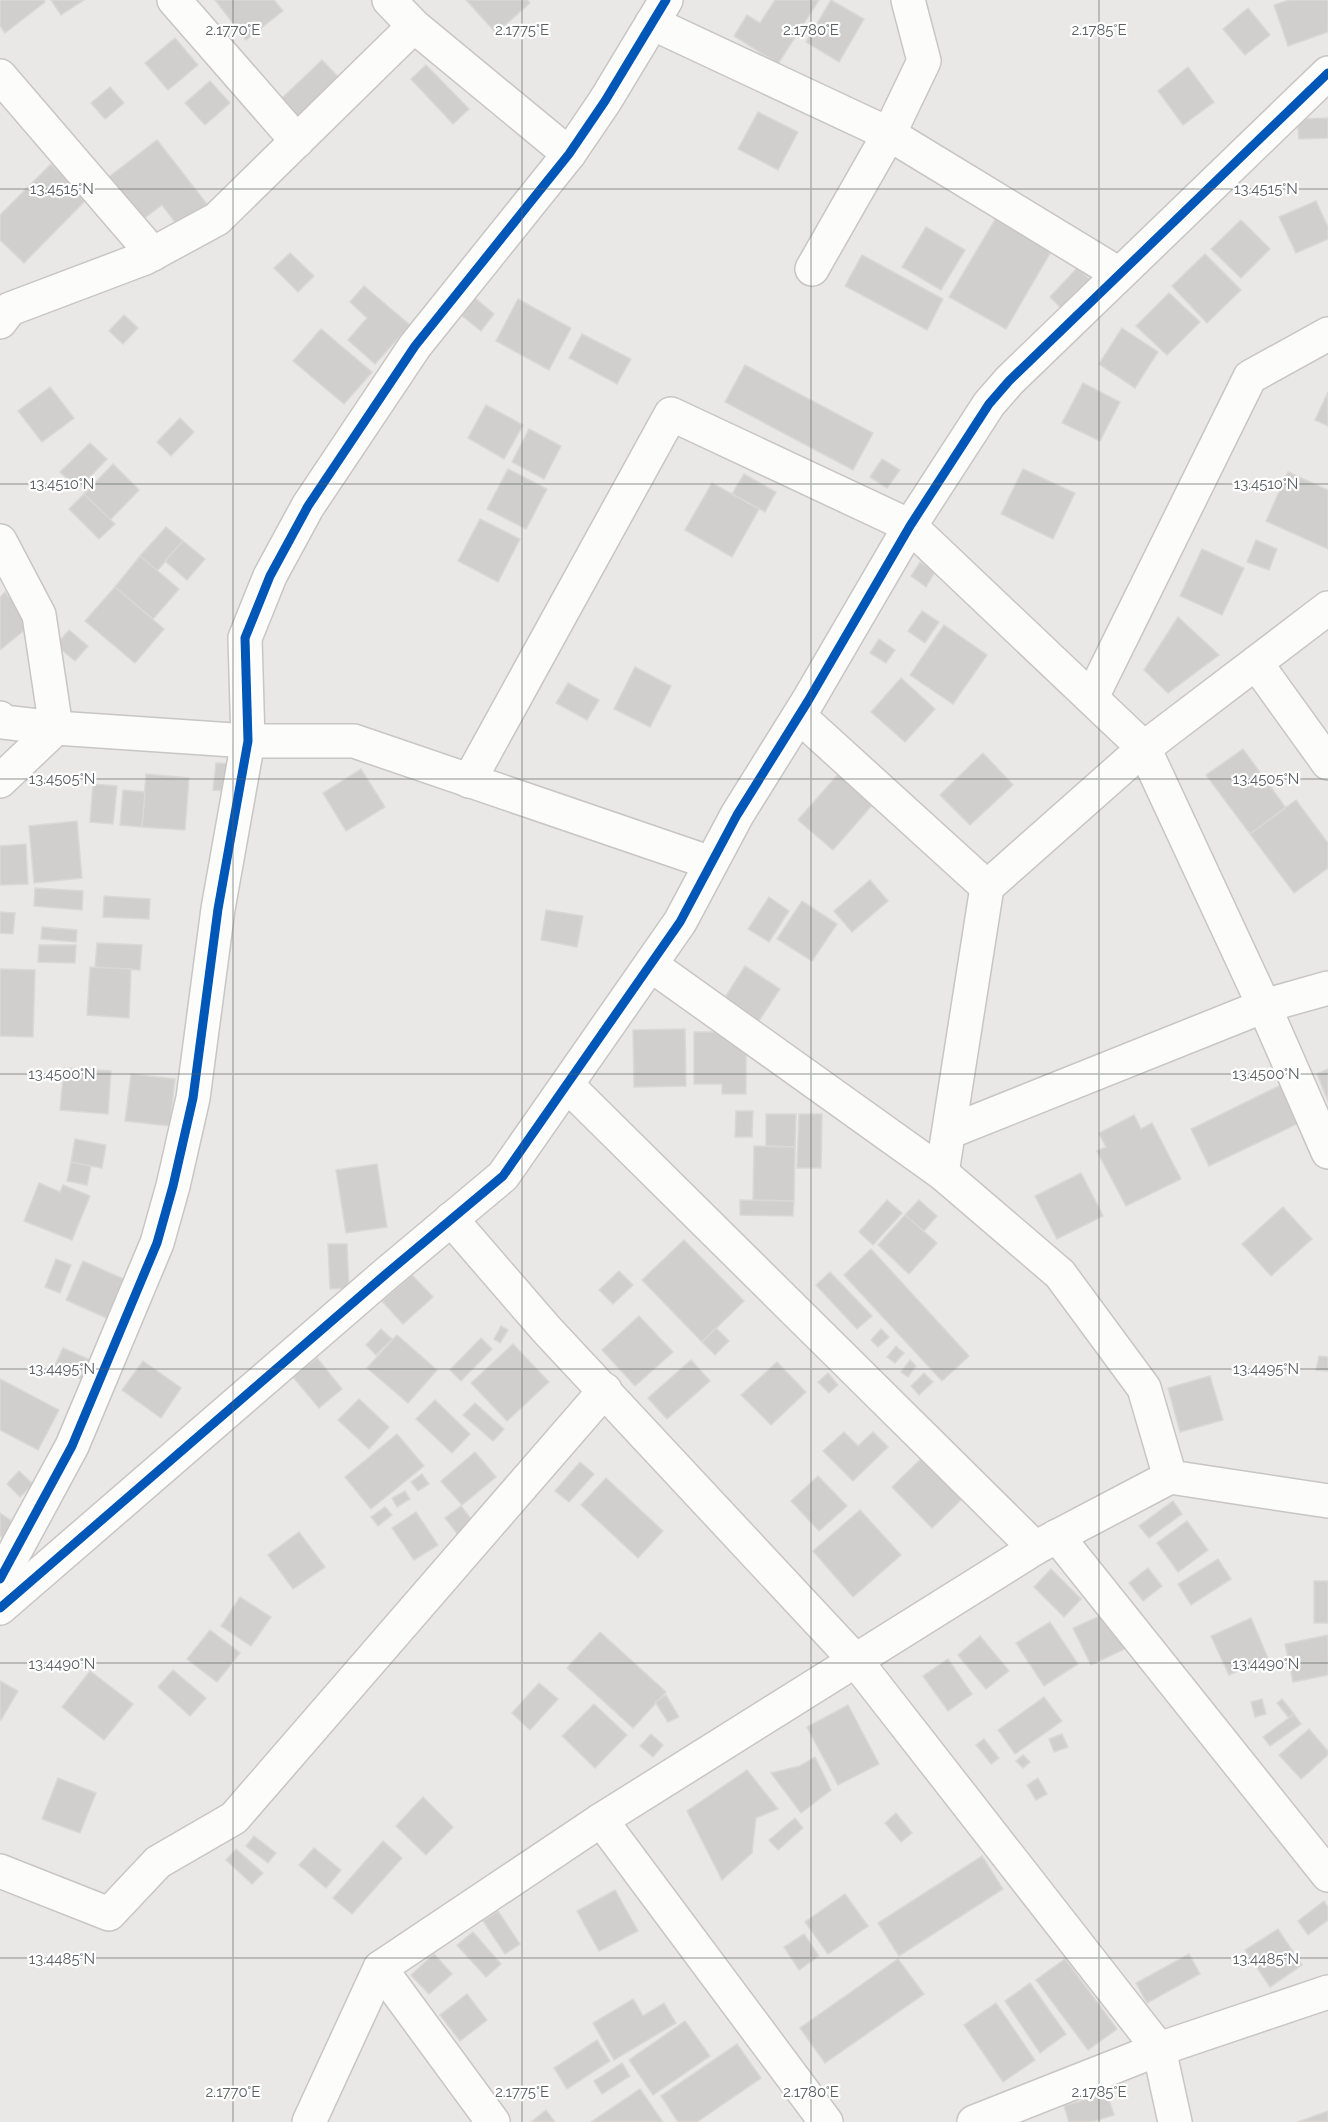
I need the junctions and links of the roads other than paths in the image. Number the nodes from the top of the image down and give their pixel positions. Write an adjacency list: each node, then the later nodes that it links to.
1 (174, 0): 9 (street)
2 (389, 0): 5 (street)
3 (908, 0): 8 (street)
4 (659, 11): 8 (street); 10 (street)
5 (414, 26): 9 (street); 10 (street)
6 (1328, 72): 13 (street)
7 (0, 76): 11 (street)
8 (889, 134): 12 (street); 13 (street)
9 (297, 141): 11 (street)
10 (569, 154): 24 (street)
11 (153, 254): 14 (street)
12 (812, 269)
13 (1119, 274): 16 (street)
14 (0, 322)
15 (1328, 334): 20 (street)
16 (910, 526): 20 (street); 21 (street); 28 (street)
17 (0, 540): 23 (street)
18 (1328, 608): 19 (street)
19 (1256, 663): 25 (street); 26 (street)
20 (1092, 697): 25 (street)
21 (799, 716): 29 (street); 30 (street)
22 (0, 718): 23 (street)
23 (56, 728): 24 (street); 27 (street)
24 (248, 741): 28 (street); 43 (street)
25 (1144, 747): 30 (street); 33 (street)
26 (1328, 763)
27 (0, 781)
28 (469, 781): 29 (street)
29 (711, 863): 31 (street)
30 (987, 887): 35 (street)
31 (651, 964): 34 (street); 37 (street)
32 (1328, 988): 33 (street)
33 (1264, 1006): 35 (street); 36 (street)
34 (567, 1085): 38 (street); 42 (street)
35 (949, 1132): 37 (street)
36 (1328, 1152)
37 (942, 1173): 40 (street)
38 (451, 1219): 39 (street); 44 (street)
39 (605, 1390): 45 (street); 47 (street)
40 (1170, 1477): 41 (street); 42 (street)
41 (1328, 1501)
42 (1046, 1542): 45 (street); 48 (street)
43 (0, 1580)
44 (0, 1608)
45 (856, 1661): 46 (street); 51 (street)
46 (601, 1820): 49 (street); 54 (street)
47 (0, 1871)
48 (1328, 1875)
49 (380, 1968): 52 (street); 53 (street)
50 (1328, 1992): 51 (street)
51 (1159, 2049): 55 (street); 56 (street)
52 (309, 2122)
53 (493, 2122)
54 (826, 2122)
55 (974, 2122)
56 (1175, 2122)

